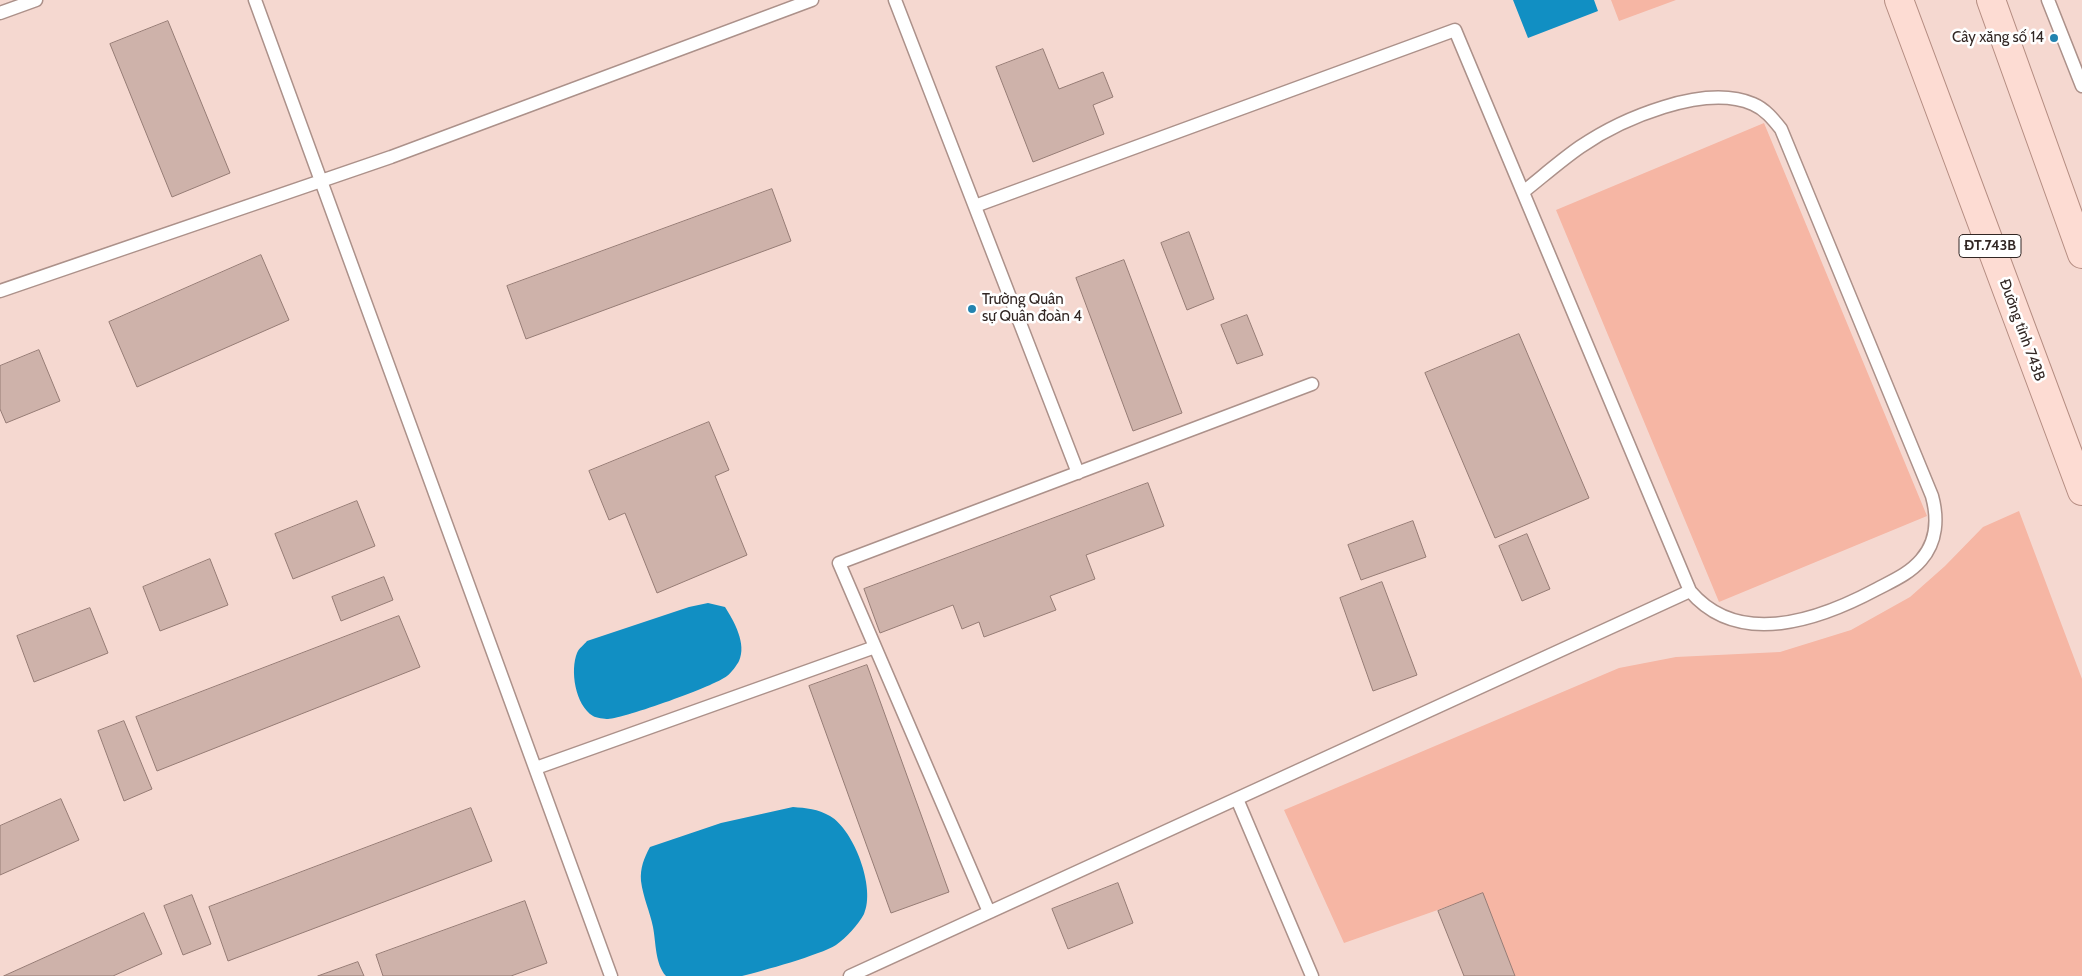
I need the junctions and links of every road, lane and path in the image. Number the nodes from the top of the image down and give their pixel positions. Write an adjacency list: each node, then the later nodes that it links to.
1 (36, 0): 8 (lane)
2 (255, 0): 10 (lane)
3 (812, 0): 10 (lane)
4 (895, 0): 12 (lane)
5 (1899, 0): 17 (main road, Đường tỉnh 743B / ĐT.743B)
6 (1991, 0): 13 (main road)
7 (2048, 0): 9 (lane)
8 (0, 14)
9 (2082, 86)
10 (322, 181): 14 (lane); 20 (lane)
11 (1523, 192): 12 (lane); 18 (lane); 18 (lane)
12 (975, 206): 16 (lane)
13 (2082, 254)
14 (0, 291)
15 (1312, 384): 16 (lane)
16 (1078, 473): 19 (lane)
17 (2082, 491)
18 (1690, 591): 21 (lane)
19 (875, 647): 20 (lane); 22 (lane)
20 (536, 768): 23 (lane)
21 (1237, 799): 22 (lane); 25 (lane)
22 (989, 912): 24 (lane)
23 (611, 976)
24 (850, 976)
25 (1312, 976)

